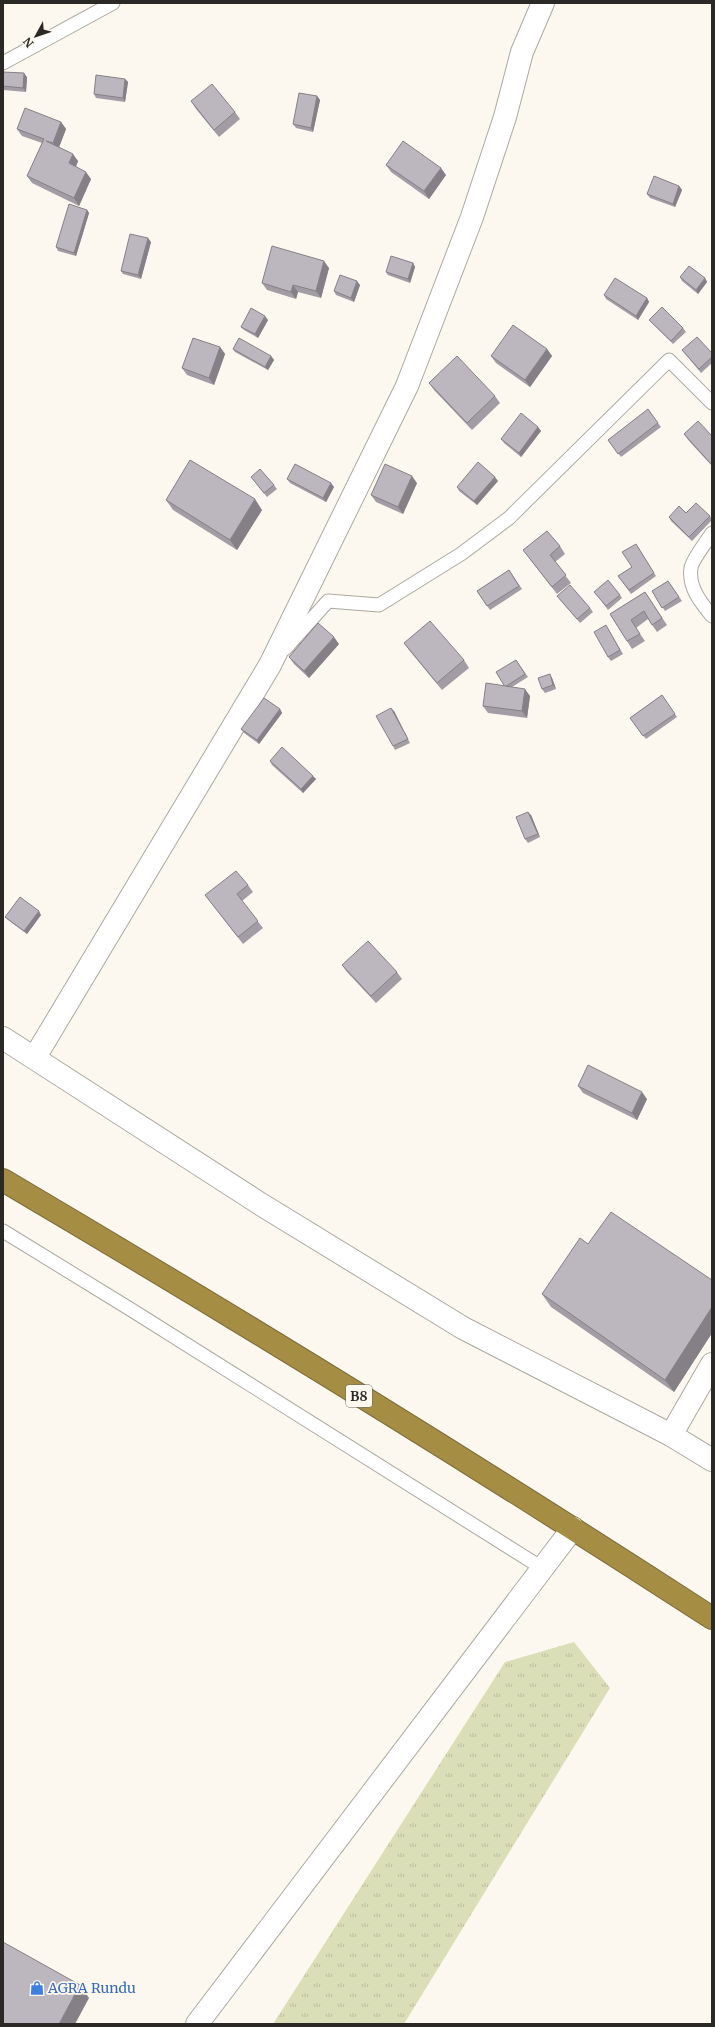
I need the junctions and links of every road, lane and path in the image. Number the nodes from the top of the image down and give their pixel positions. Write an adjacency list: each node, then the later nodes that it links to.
1 (113, 3): 3 (lane)
2 (543, 3): 7 (street)
3 (3, 63)
4 (712, 403): 7 (lane)
5 (712, 533): 6 (lane)
6 (712, 616)
7 (270, 665): 9 (street)
8 (3, 1038): 9 (street)
9 (35, 1057): 13 (street)
10 (3, 1180): 15 (highway, B8)
11 (3, 1231): 16 (lane)
12 (712, 1364): 13 (street)
13 (671, 1435): 14 (street)
14 (712, 1460)
15 (573, 1528): 16 (street); 17 (highway, B8)
16 (542, 1568): 18 (street)
17 (712, 1618)
18 (196, 2024)

